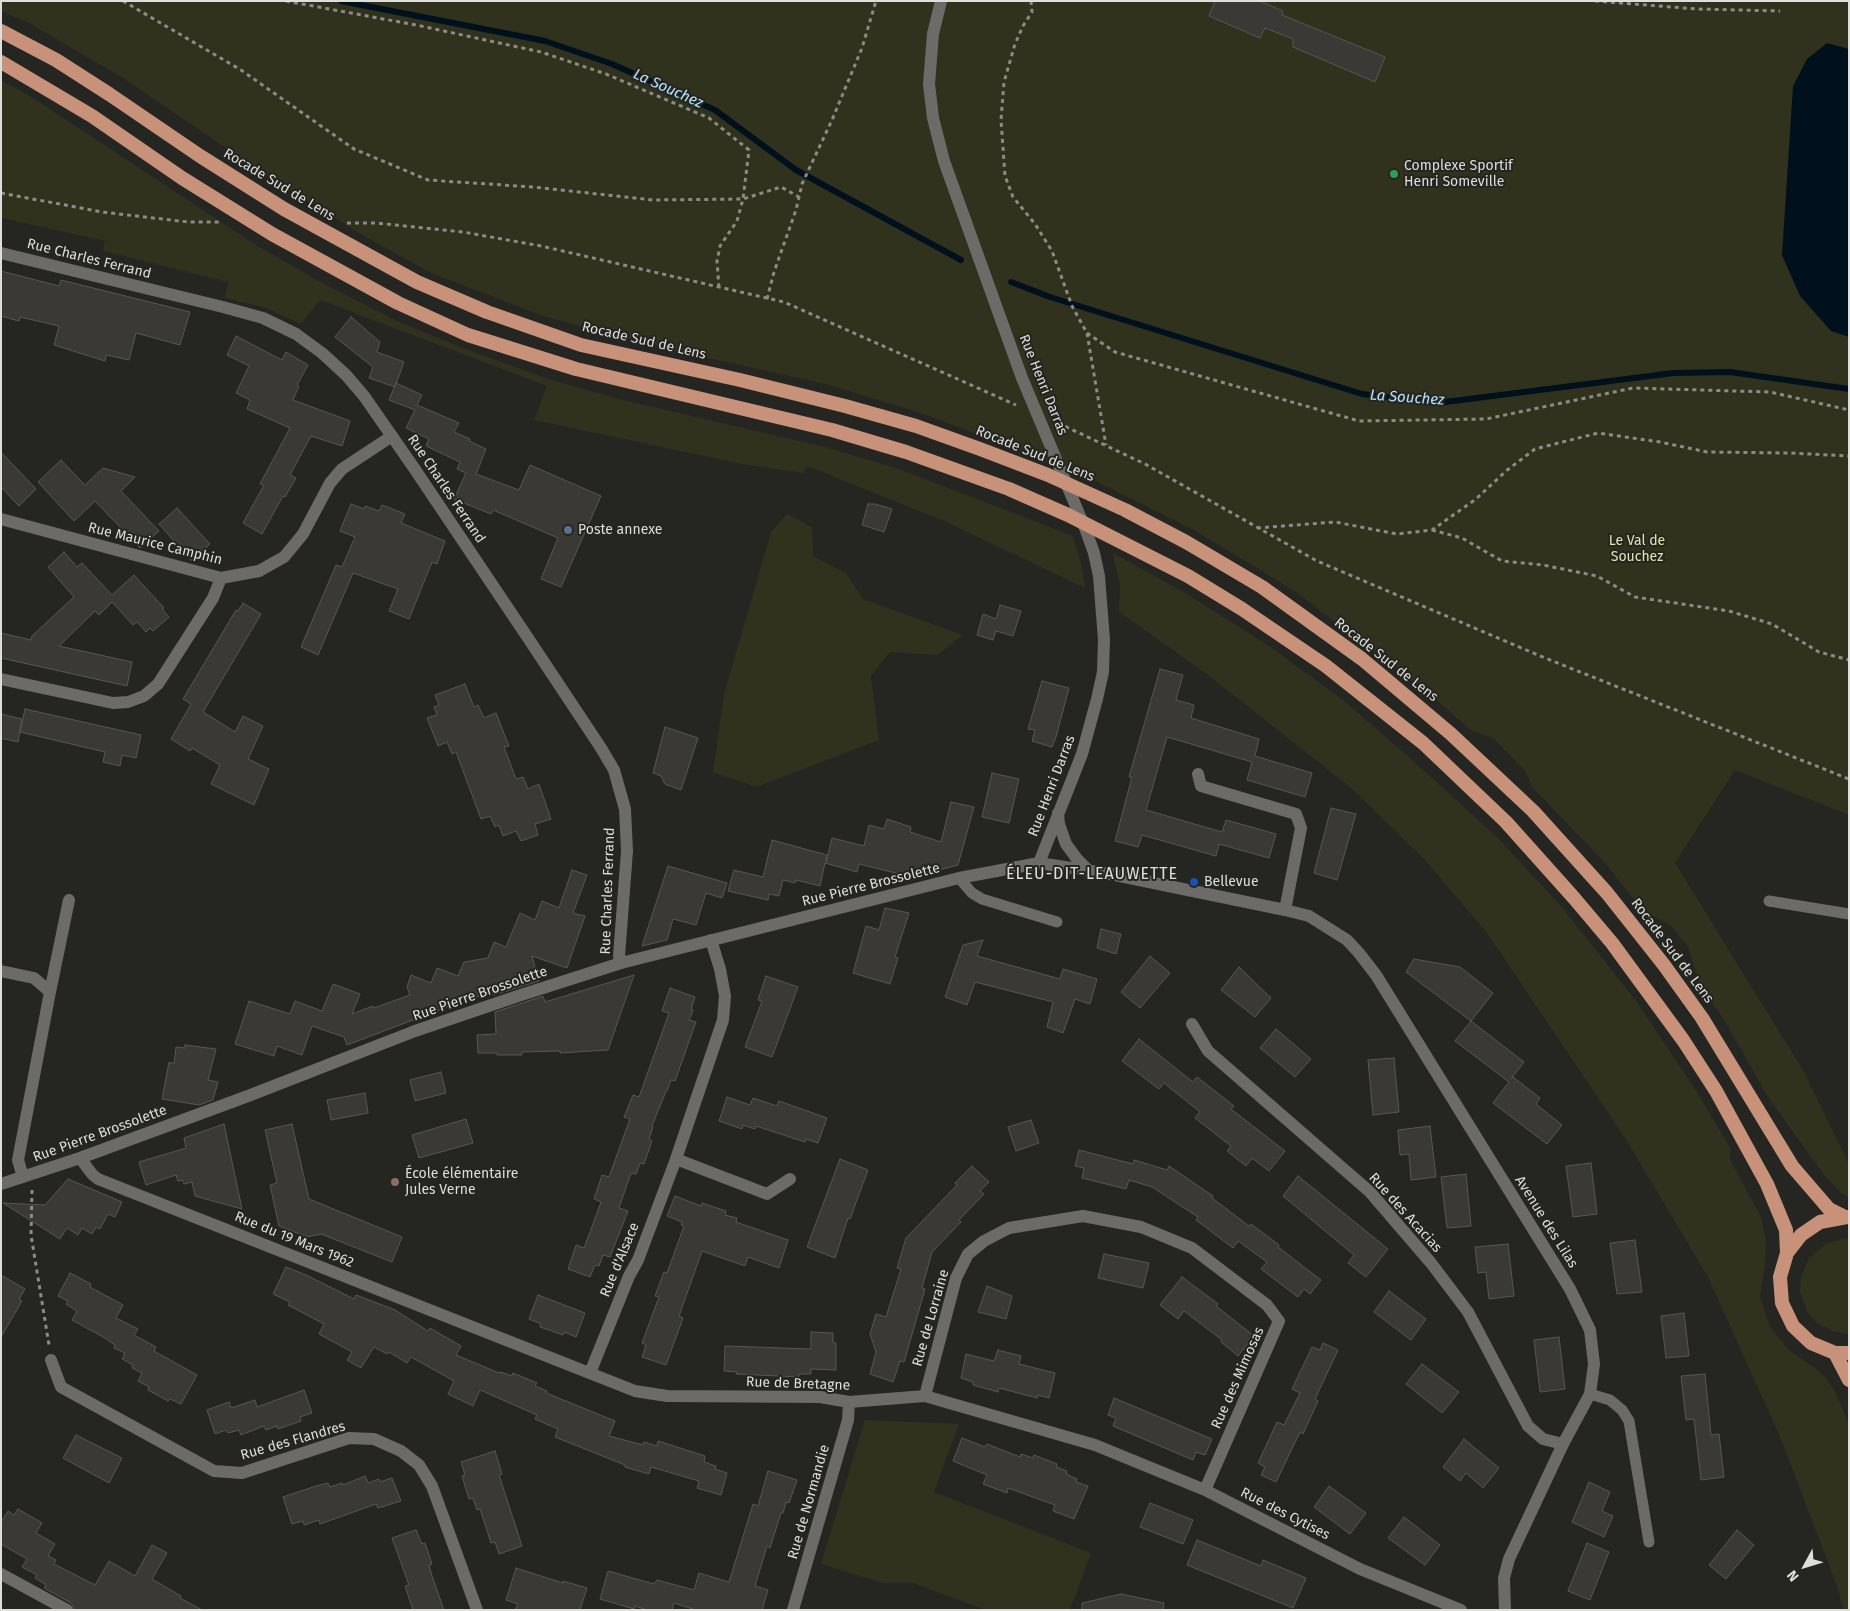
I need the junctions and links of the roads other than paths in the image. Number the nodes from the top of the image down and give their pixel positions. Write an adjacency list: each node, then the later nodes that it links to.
1 (941, 1): 10 (street, Rue Henri Darras)
2 (1, 31): 30 (highway, Rocade Sud de Lens)
3 (1, 62): 31 (highway)
4 (1, 252): 5 (street, Rue Charles Ferrand)
5 (392, 436): 7 (street, Rue Maurice Camphin); 20 (street, Rue Charles Ferrand)
6 (1, 519): 7 (street, Rue Maurice Camphin)
7 (221, 578): 8 (street)
8 (1, 679)
9 (1198, 774): 16 (street)
10 (1058, 814): 11 (street, Rue Henri Darras); 12 (street)
11 (1039, 863): 12 (street, Rue Pierre Brossolette); 13 (street, Rue Pierre Brossolette)
12 (1089, 870): 16 (street, Avenue des Lilas)
13 (959, 878): 18 (lane, Rue Pierre Brossolette); 19 (street, Rue Pierre Brossolette)
14 (69, 900): 22 (street)
15 (1769, 901): 17 (lane)
16 (1285, 910): 37 (street, Avenue des Lilas)
17 (1849, 914)
18 (1057, 922)
19 (711, 940): 20 (street, Rue Pierre Brossolette); 25 (street, Rue d'Alsace)
20 (621, 963): 24 (street, Rue Pierre Brossolette)
21 (1, 971): 22 (street)
22 (50, 992): 26 (street)
23 (1192, 1024): 40 (street, Rue des Acacias)
24 (80, 1158): 26 (street, Rue Pierre Brossolette); 32 (street, Rue du 19 Mars 1962)
25 (676, 1158): 27 (street); 35 (street, Rue d'Alsace)
26 (28, 1176): 28 (street, Rue Pierre Brossolette)
27 (790, 1179)
28 (1, 1184)
29 (1083, 1216): 38 (street, Rue de Lorraine); 42 (street, Rue des Mimosas)
30 (1846, 1217): 31 (highway)
31 (1787, 1253): 33 (highway)
32 (504, 1338): 35 (street, Rue de Bretagne)
33 (1842, 1353): 36 (highway)
34 (51, 1360): 46 (street, Rue des Flandres)
35 (590, 1373): 39 (street, Rue de Bretagne)
36 (1849, 1380)
37 (1590, 1394): 40 (street, Avenue des Lilas); 43 (lane)
38 (925, 1396): 39 (street, Rue de Bretagne); 41 (street, Rue de Bretagne)
39 (849, 1402): 47 (street, Rue de Normandie)
40 (1563, 1444): 49 (street, Avenue des Lilas)
41 (1095, 1445): 42 (street, Rue des Cytises)
42 (1205, 1490): 48 (street, Rue des Cytises)
43 (1649, 1542)
44 (1, 1574): 45 (street)
45 (67, 1610)
46 (477, 1610)
47 (793, 1610)
48 (1461, 1610)
49 (1505, 1610)

